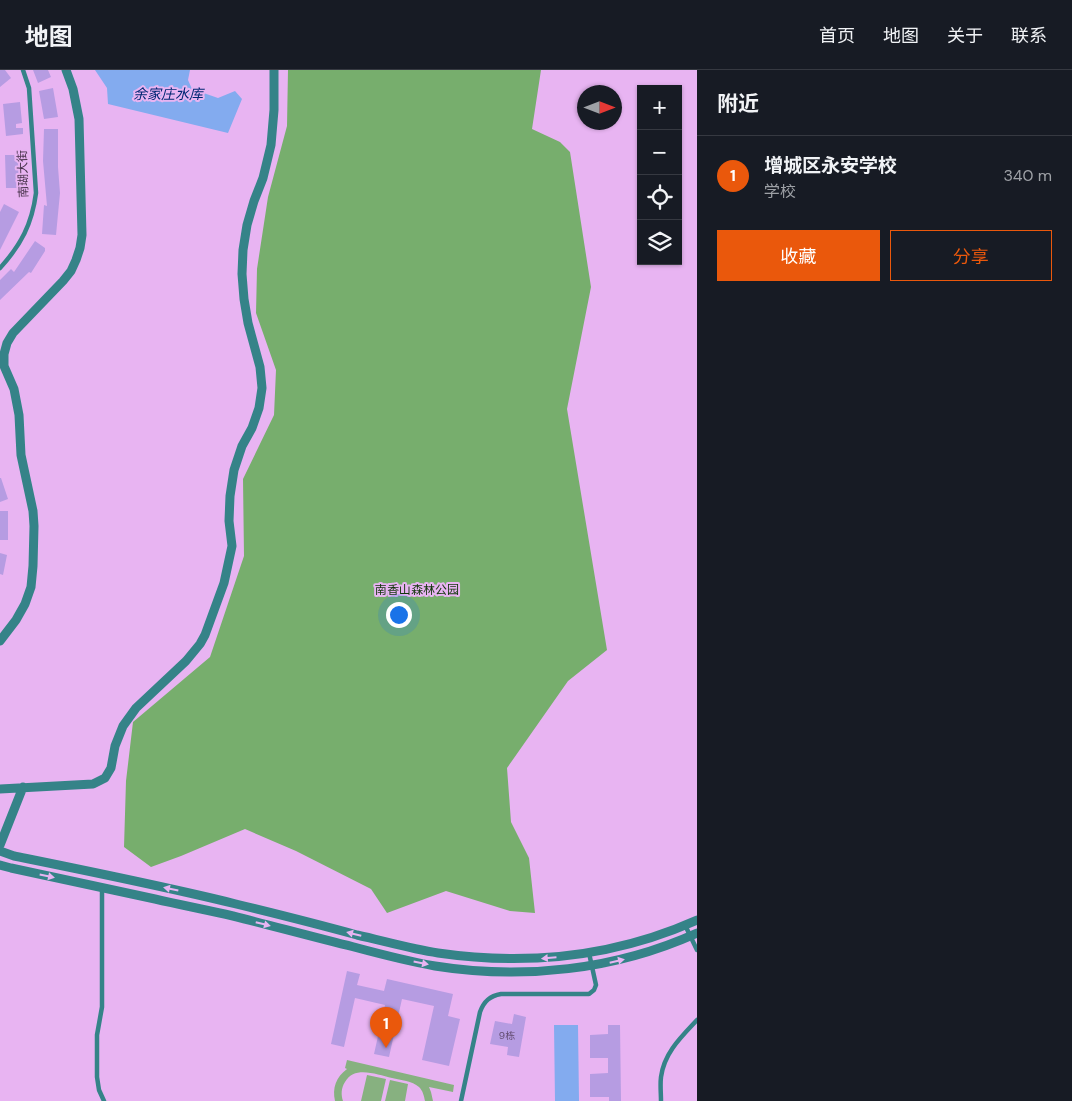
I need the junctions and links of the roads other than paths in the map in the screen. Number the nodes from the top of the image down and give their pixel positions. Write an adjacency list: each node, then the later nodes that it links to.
1 (23, 70): 4 (lane, 南瑚大街)
2 (66, 70): 5 (street)
3 (274, 70): 6 (street)
4 (0, 268)
5 (0, 641)
6 (23, 788): 7 (street); 8 (street)
7 (0, 789)
8 (0, 844)
9 (0, 851): 16 (street, one-way to 9)
10 (0, 864): 11 (street, one-way to 11)
11 (102, 888): 17 (street, one-way to 17); 19 (lane)
12 (697, 920): 13 (street)
13 (685, 925): 14 (lane); 16 (street)
14 (693, 935): 15 (lane); 17 (street, one-way to 14)
15 (697, 950)
16 (589, 953): 17 (lane)
17 (592, 965): 20 (lane)
18 (697, 1020): 21 (lane)
19 (104, 1101)
20 (461, 1101)
21 (660, 1101)

